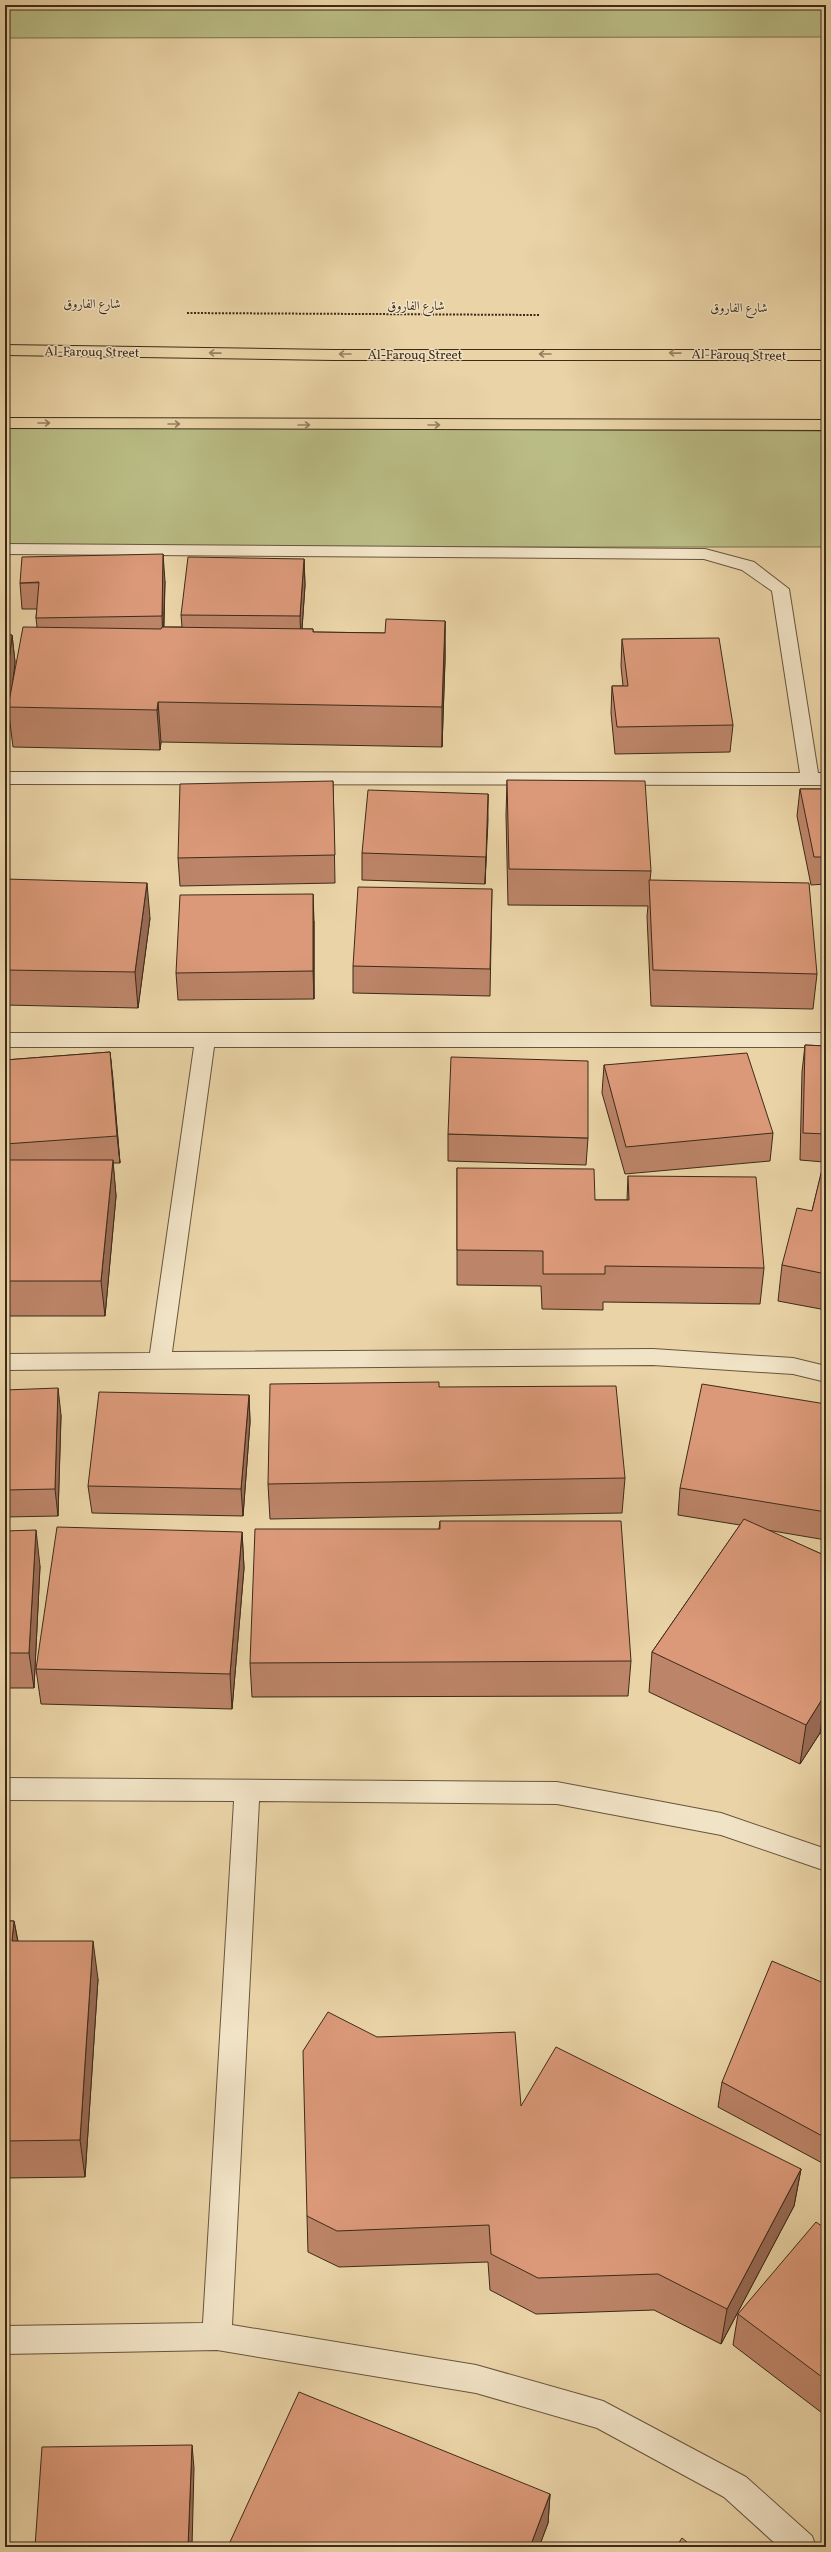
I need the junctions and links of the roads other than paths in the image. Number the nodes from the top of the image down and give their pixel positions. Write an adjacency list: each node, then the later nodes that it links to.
1 (5, 350): 2 (main road, Al-Farouq Street, one-way to 1)
2 (826, 355)
3 (5, 423): 4 (main road, one-way to 4)
4 (826, 425)
5 (5, 548): 7 (street)
6 (5, 778): 7 (street)
7 (818, 779)
8 (5, 1040): 10 (street)
9 (826, 1040): 10 (street)
10 (205, 1041): 11 (street)
11 (160, 1360): 12 (street); 13 (street)
12 (5, 1362)
13 (826, 1374)
14 (5, 1789): 15 (street)
15 (247, 1792): 16 (street); 17 (street)
16 (826, 1860)
17 (218, 2336): 18 (street); 19 (street)
18 (5, 2340)
19 (801, 2547)

